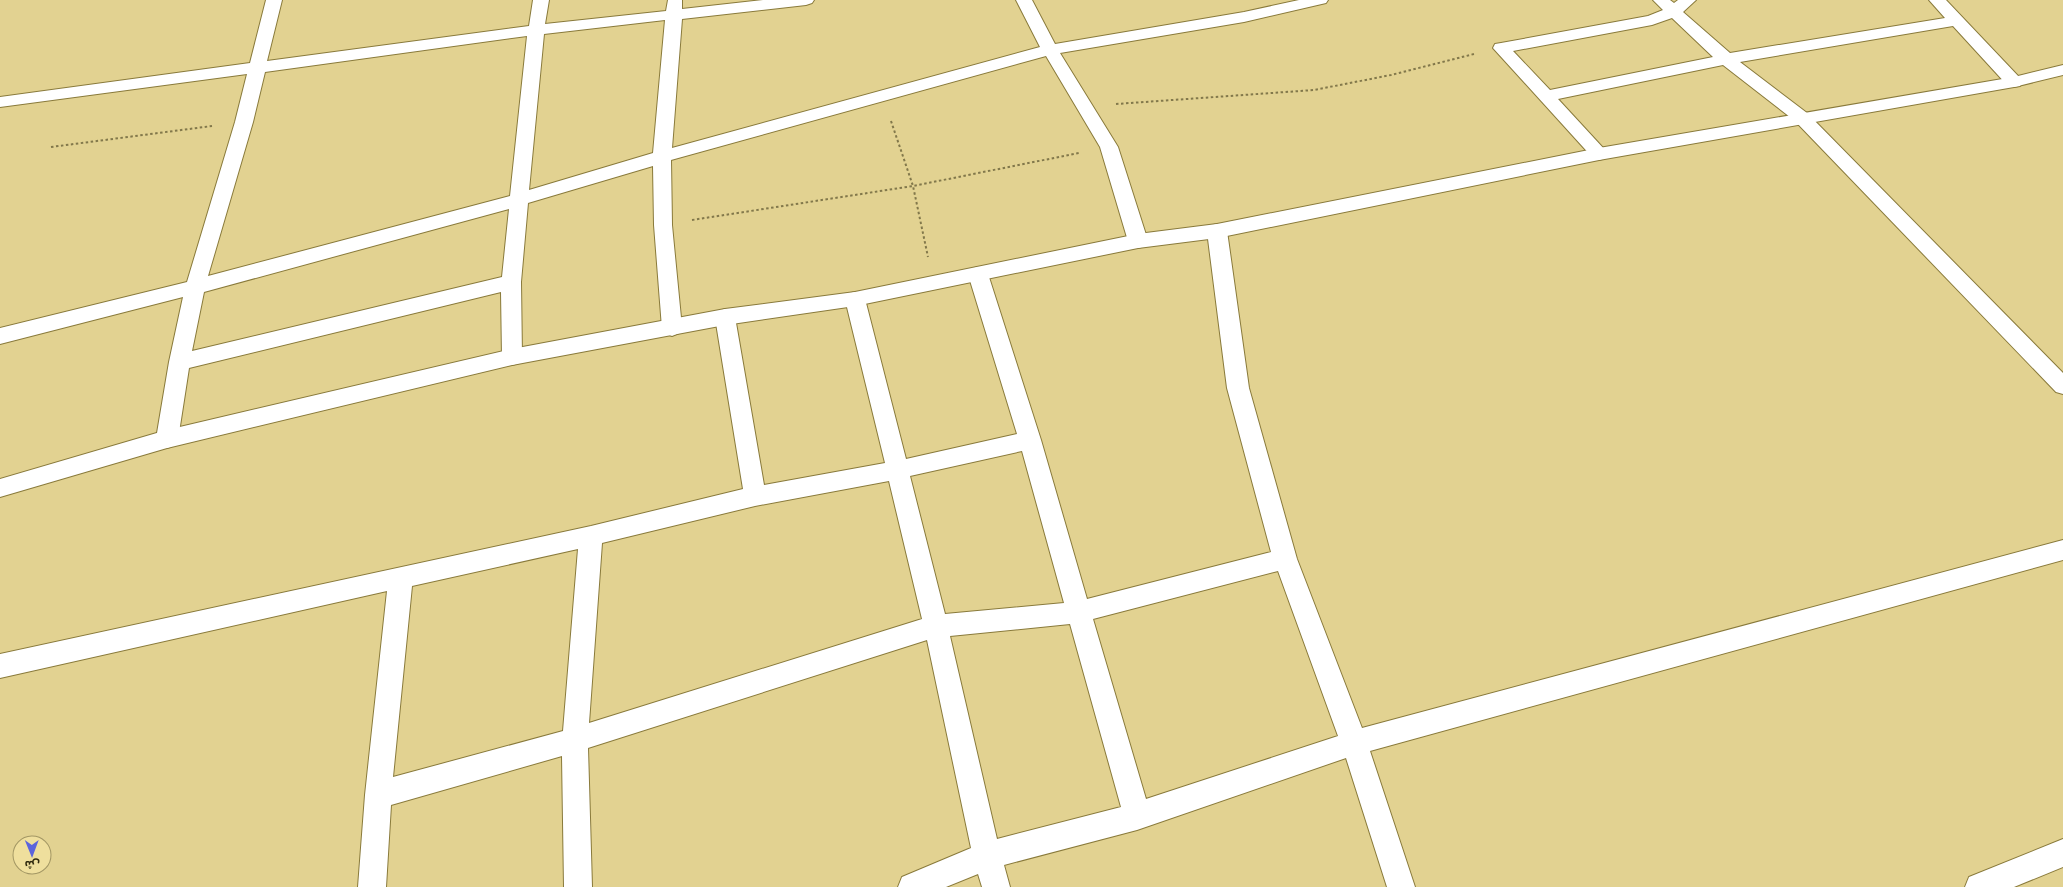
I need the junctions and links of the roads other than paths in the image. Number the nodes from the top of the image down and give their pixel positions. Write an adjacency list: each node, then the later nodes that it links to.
1 (274, 0): 15 (street)
2 (541, 0): 12 (street)
3 (806, 0): 9 (street)
4 (1024, 0): 13 (street)
5 (1320, 0): 13 (street)
6 (1661, 0): 10 (street)
7 (1688, 0): 10 (street)
8 (1937, 0): 11 (street)
9 (675, 7): 12 (street); 22 (street)
10 (1673, 12): 14 (street); 18 (street)
11 (1956, 21): 14 (street); 17 (street)
12 (536, 30): 15 (street); 23 (street)
13 (1050, 50): 22 (street); 25 (street)
14 (1726, 59): 18 (street); 20 (street)
15 (257, 67): 19 (street); 28 (street)
16 (2063, 70): 17 (street)
17 (2014, 82): 20 (street)
18 (1548, 96): 21 (street)
19 (0, 102)
20 (1801, 118): 21 (street); 35 (street)
21 (1599, 154): 24 (street)
22 (662, 157): 23 (street); 31 (street)
23 (518, 200): 27 (street); 28 (street)
24 (1217, 231): 25 (street); 43 (street)
25 (1138, 240): 26 (street)
26 (978, 274): 29 (street); 37 (street)
27 (511, 282): 33 (street); 34 (street)
28 (195, 287): 32 (street); 34 (street)
29 (855, 299): 30 (street); 38 (street)
30 (725, 317): 31 (street); 40 (street)
31 (672, 328): 33 (street)
32 (0, 336)
33 (512, 357): 36 (street)
34 (179, 362): 36 (street)
35 (2063, 386)
36 (167, 439): 39 (street)
37 (1030, 440): 38 (street); 45 (street)
38 (897, 470): 40 (street); 46 (street)
39 (0, 488)
40 (755, 496): 41 (street)
41 (591, 536): 44 (street); 48 (street)
42 (2063, 550): 49 (street)
43 (1286, 559): 45 (street); 49 (street)
44 (401, 577): 47 (street); 50 (street)
45 (1079, 612): 46 (street); 51 (street)
46 (936, 626): 48 (street); 53 (street)
47 (0, 666)
48 (575, 740): 50 (street); 55 (street)
49 (1354, 743): 51 (street); 58 (street)
50 (378, 795): 54 (street)
51 (1138, 816): 53 (street)
52 (2063, 853): 59 (street)
53 (987, 856): 56 (street); 57 (street)
54 (372, 887)
55 (578, 887)
56 (912, 887)
57 (996, 887)
58 (1401, 887)
59 (1979, 887)

